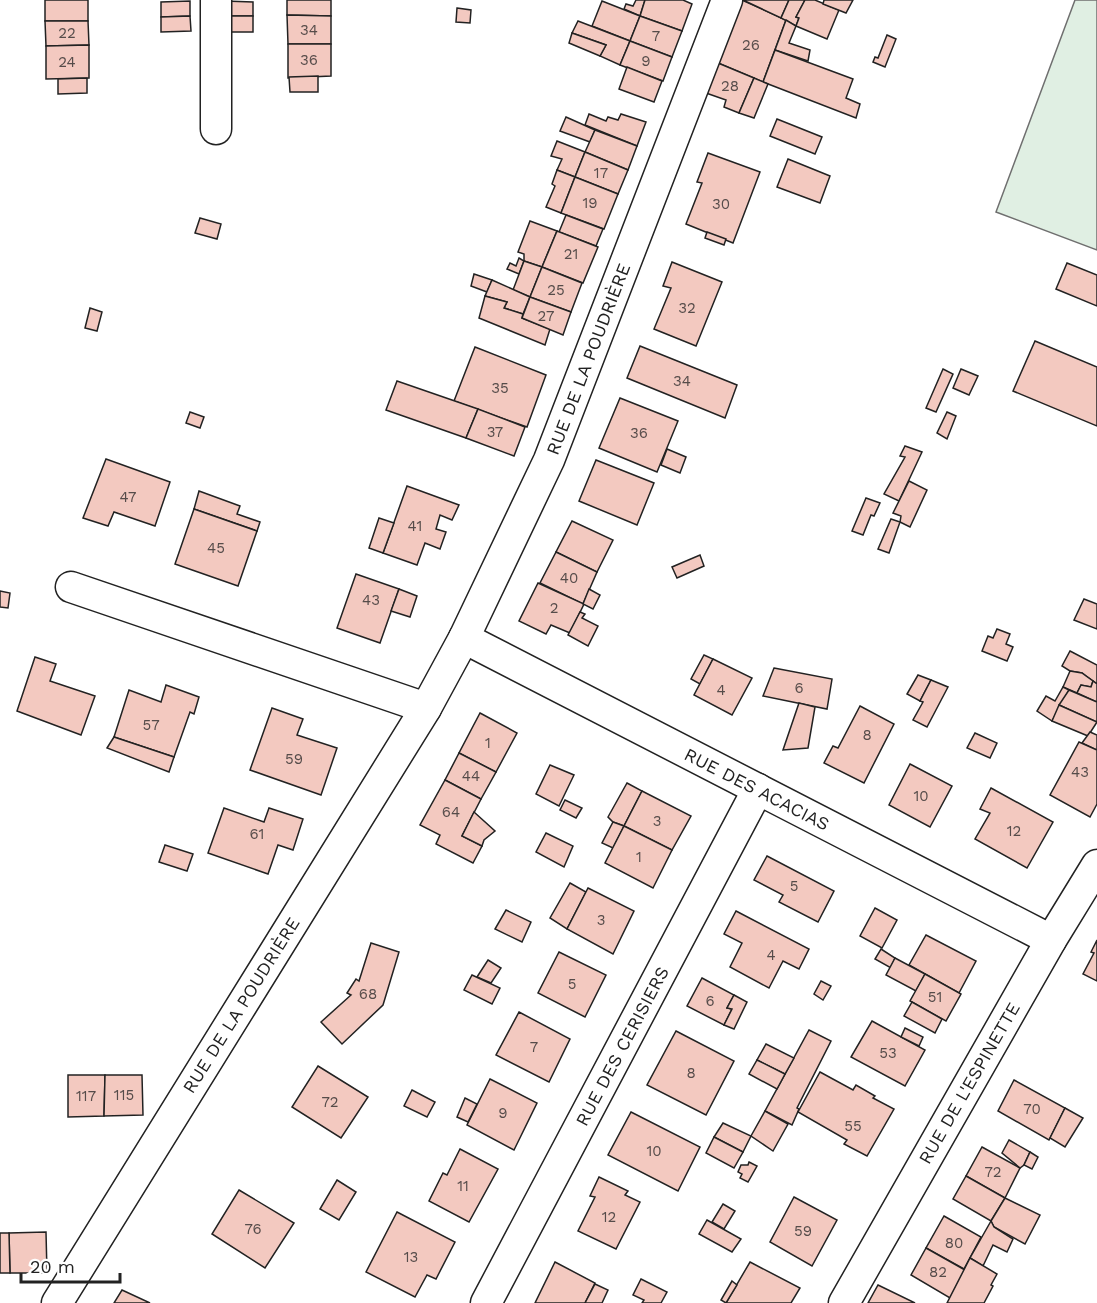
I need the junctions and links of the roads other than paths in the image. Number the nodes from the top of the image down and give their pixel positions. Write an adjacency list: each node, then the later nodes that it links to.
1 (216, 0): 3 (street)
2 (727, 0): 5 (street, RUE DE LA POUDRIÈRE)
3 (216, 129)
4 (71, 587): 6 (street)
5 (464, 638): 6 (street, RUE DE LA POUDRIÈRE); 7 (street, RUE DES ACACIAS)
6 (426, 708): 10 (street, RUE DE LA POUDRIÈRE)
7 (758, 789): 9 (street, RUE DES ACACIAS); 11 (street, RUE DES CERISIERS)
8 (1097, 865): 9 (street, RUE DE L'ESPINETTE)
9 (1051, 940): 12 (street, RUE DE L'ESPINETTE)
10 (57, 1303)
11 (486, 1303)
12 (844, 1303)

